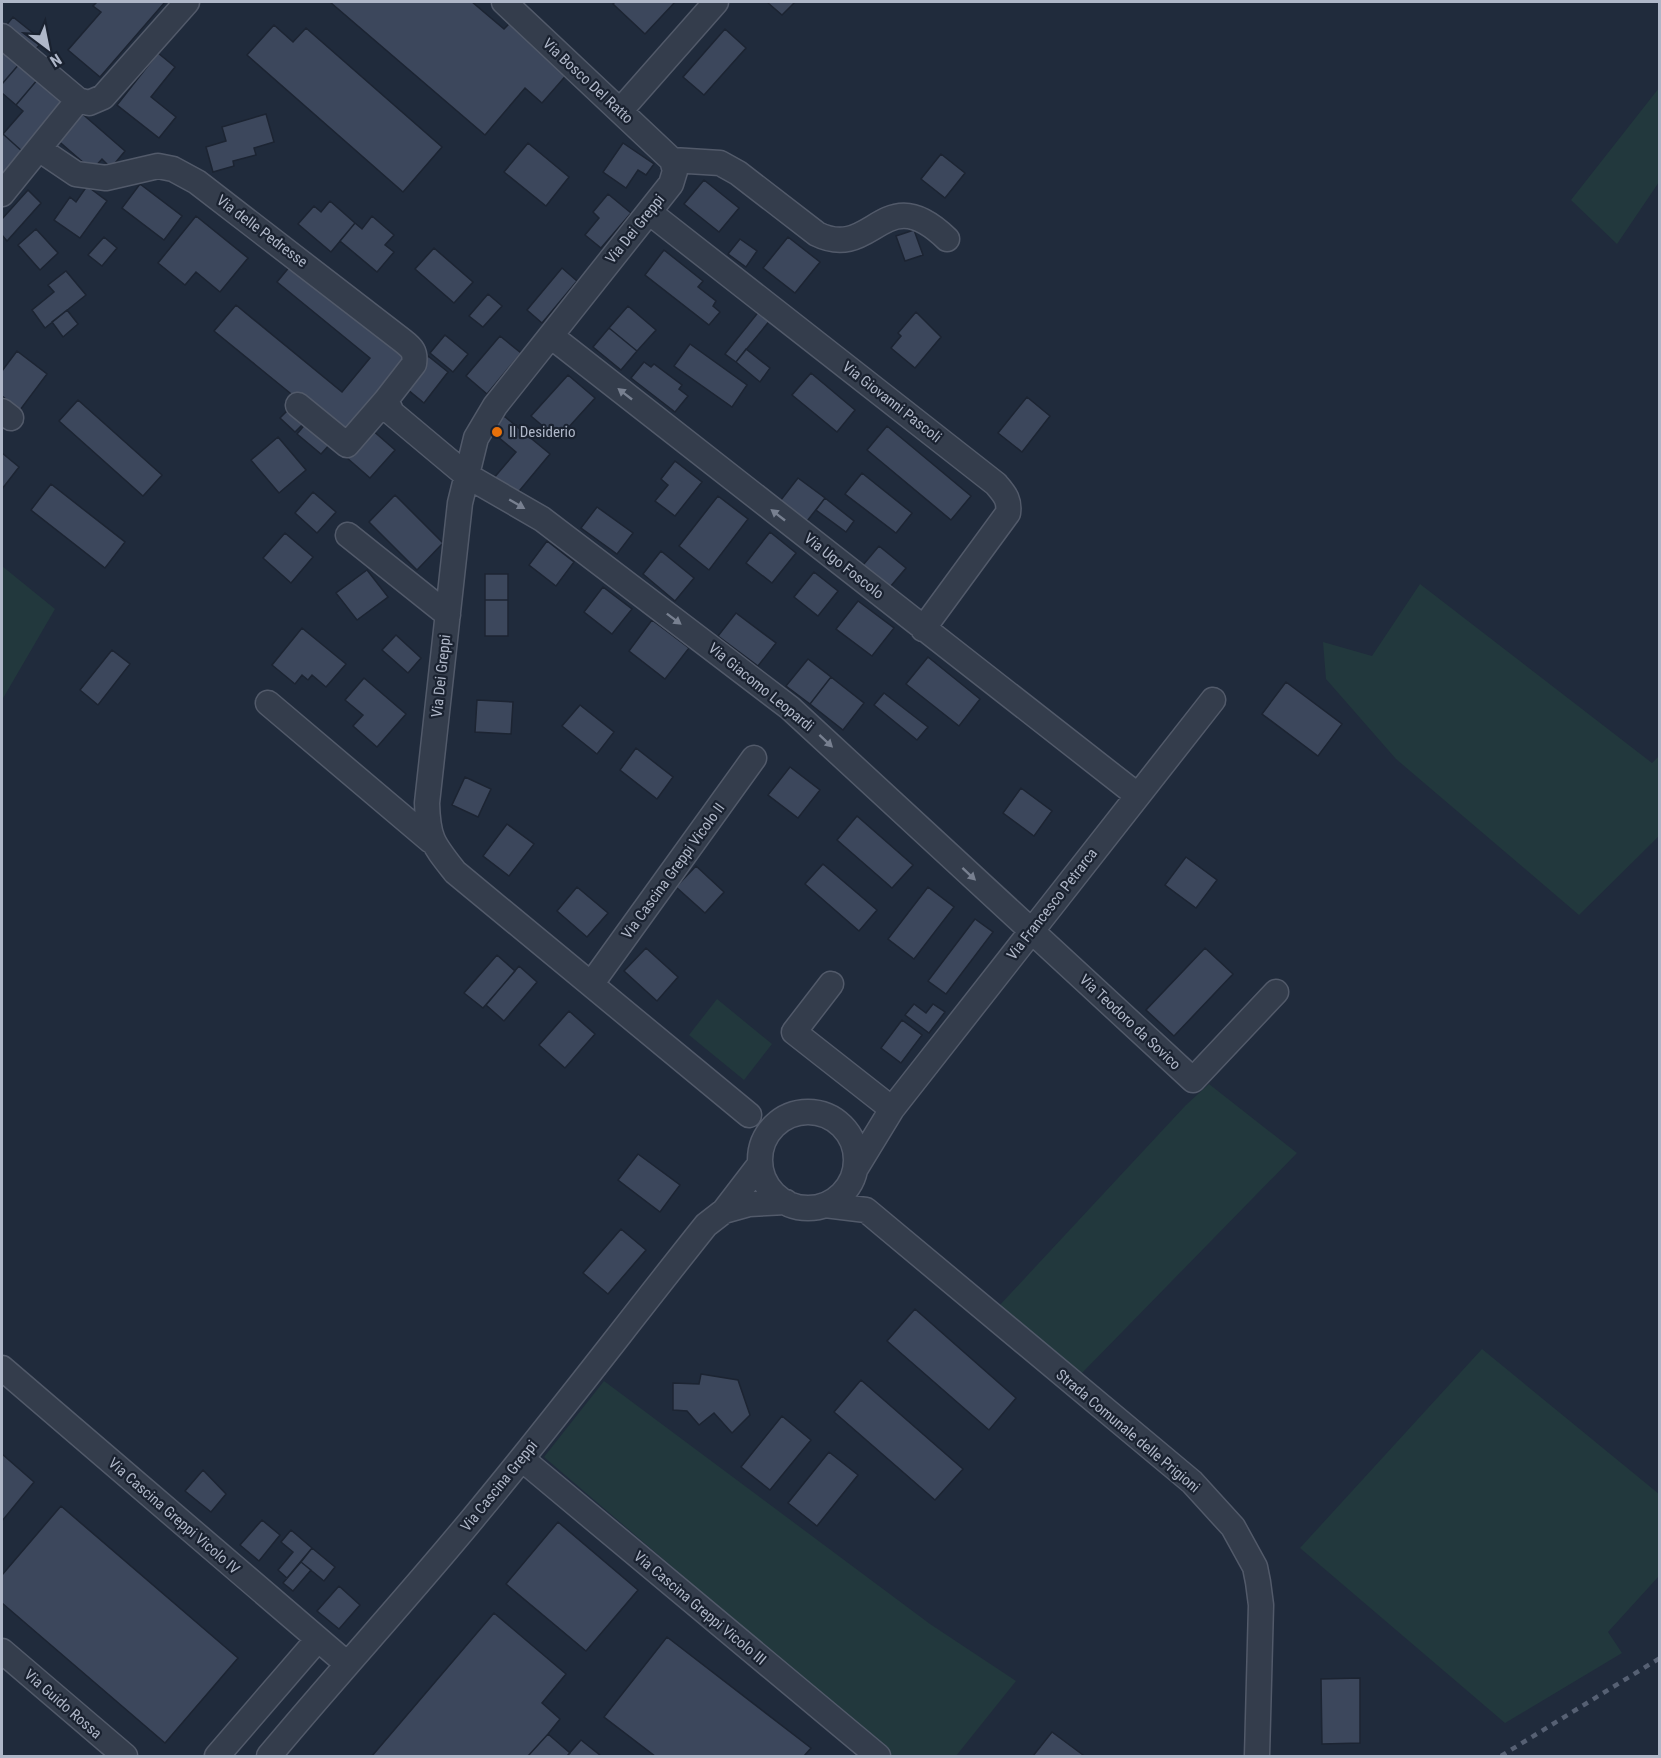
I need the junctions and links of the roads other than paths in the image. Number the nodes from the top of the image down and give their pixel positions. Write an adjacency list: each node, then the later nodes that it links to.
1 (187, 2): 5 (street)
2 (504, 2): 6 (street, Via Bosco Del Ratto)
3 (716, 2): 6 (street)
4 (2, 36): 5 (street)
5 (78, 100): 7 (street)
6 (620, 111): 8 (street, Via Bosco Del Ratto)
7 (39, 149): 9 (street); 13 (street, Via delle Pedresse)
8 (672, 160): 10 (street, Via Dei Greppi); 11 (street)
9 (2, 194)
10 (649, 212): 12 (street, Via Dei Greppi); 18 (street, Via Giovanni Pascoli)
11 (947, 239)
12 (551, 336): 15 (street, Via Dei Greppi); 18 (street, Via Ugo Foscolo, one-way to 12)
13 (386, 400): 14 (street, Via delle Pedresse); 15 (street)
14 (298, 405)
15 (466, 475): 17 (street, Via Dei Greppi); 24 (street, Via Giacomo Leopardi, one-way to 24)
16 (348, 535): 17 (street)
17 (448, 615): 23 (street, Via Dei Greppi)
18 (923, 629): 22 (street, Via Ugo Foscolo)
19 (1213, 700): 22 (street, Via Francesco Petrarca)
20 (268, 703): 23 (street)
21 (754, 758): 25 (street, Via Cascina Greppi Vicolo II)
22 (1137, 795): 24 (street, Via Francesco Petrarca)
23 (431, 841): 25 (street)
24 (1030, 931): 27 (street, Via Teodoro da Sovico); 28 (street, Via Francesco Petrarca)
25 (592, 983): 29 (street)
26 (831, 984): 28 (street)
27 (1276, 992)
28 (892, 1109): 31 (street, Via Francesco Petrarca); 33 (street, Via Francesco Petrarca)
29 (749, 1115): 30 (street); 32 (street)
30 (788, 1116): 31 (street); 32 (street)
31 (838, 1122): 33 (street)
32 (761, 1156): 34 (street); 37 (street, Via Cascina Greppi)
33 (855, 1170): 35 (street); 36 (street)
34 (786, 1202): 35 (street); 37 (street)
35 (825, 1205): 36 (street)
36 (866, 1210): 47 (street, Strada Comunale delle Prigioni)
37 (724, 1211): 39 (street, Via Cascina Greppi)
38 (2, 1368): 40 (street, Via Cascina Greppi Vicolo IV)
39 (522, 1459): 42 (street, Via Cascina Greppi); 46 (street, Via Cascina Greppi Vicolo III)
40 (318, 1639): 42 (street, Via Cascina Greppi Vicolo IV); 44 (street)
41 (2, 1651): 43 (street, Via Guido Rossa)
42 (346, 1663): 45 (street, Via Cascina Greppi)
43 (125, 1756)
44 (218, 1756)
45 (269, 1756)
46 (878, 1756)
47 (1257, 1756)

